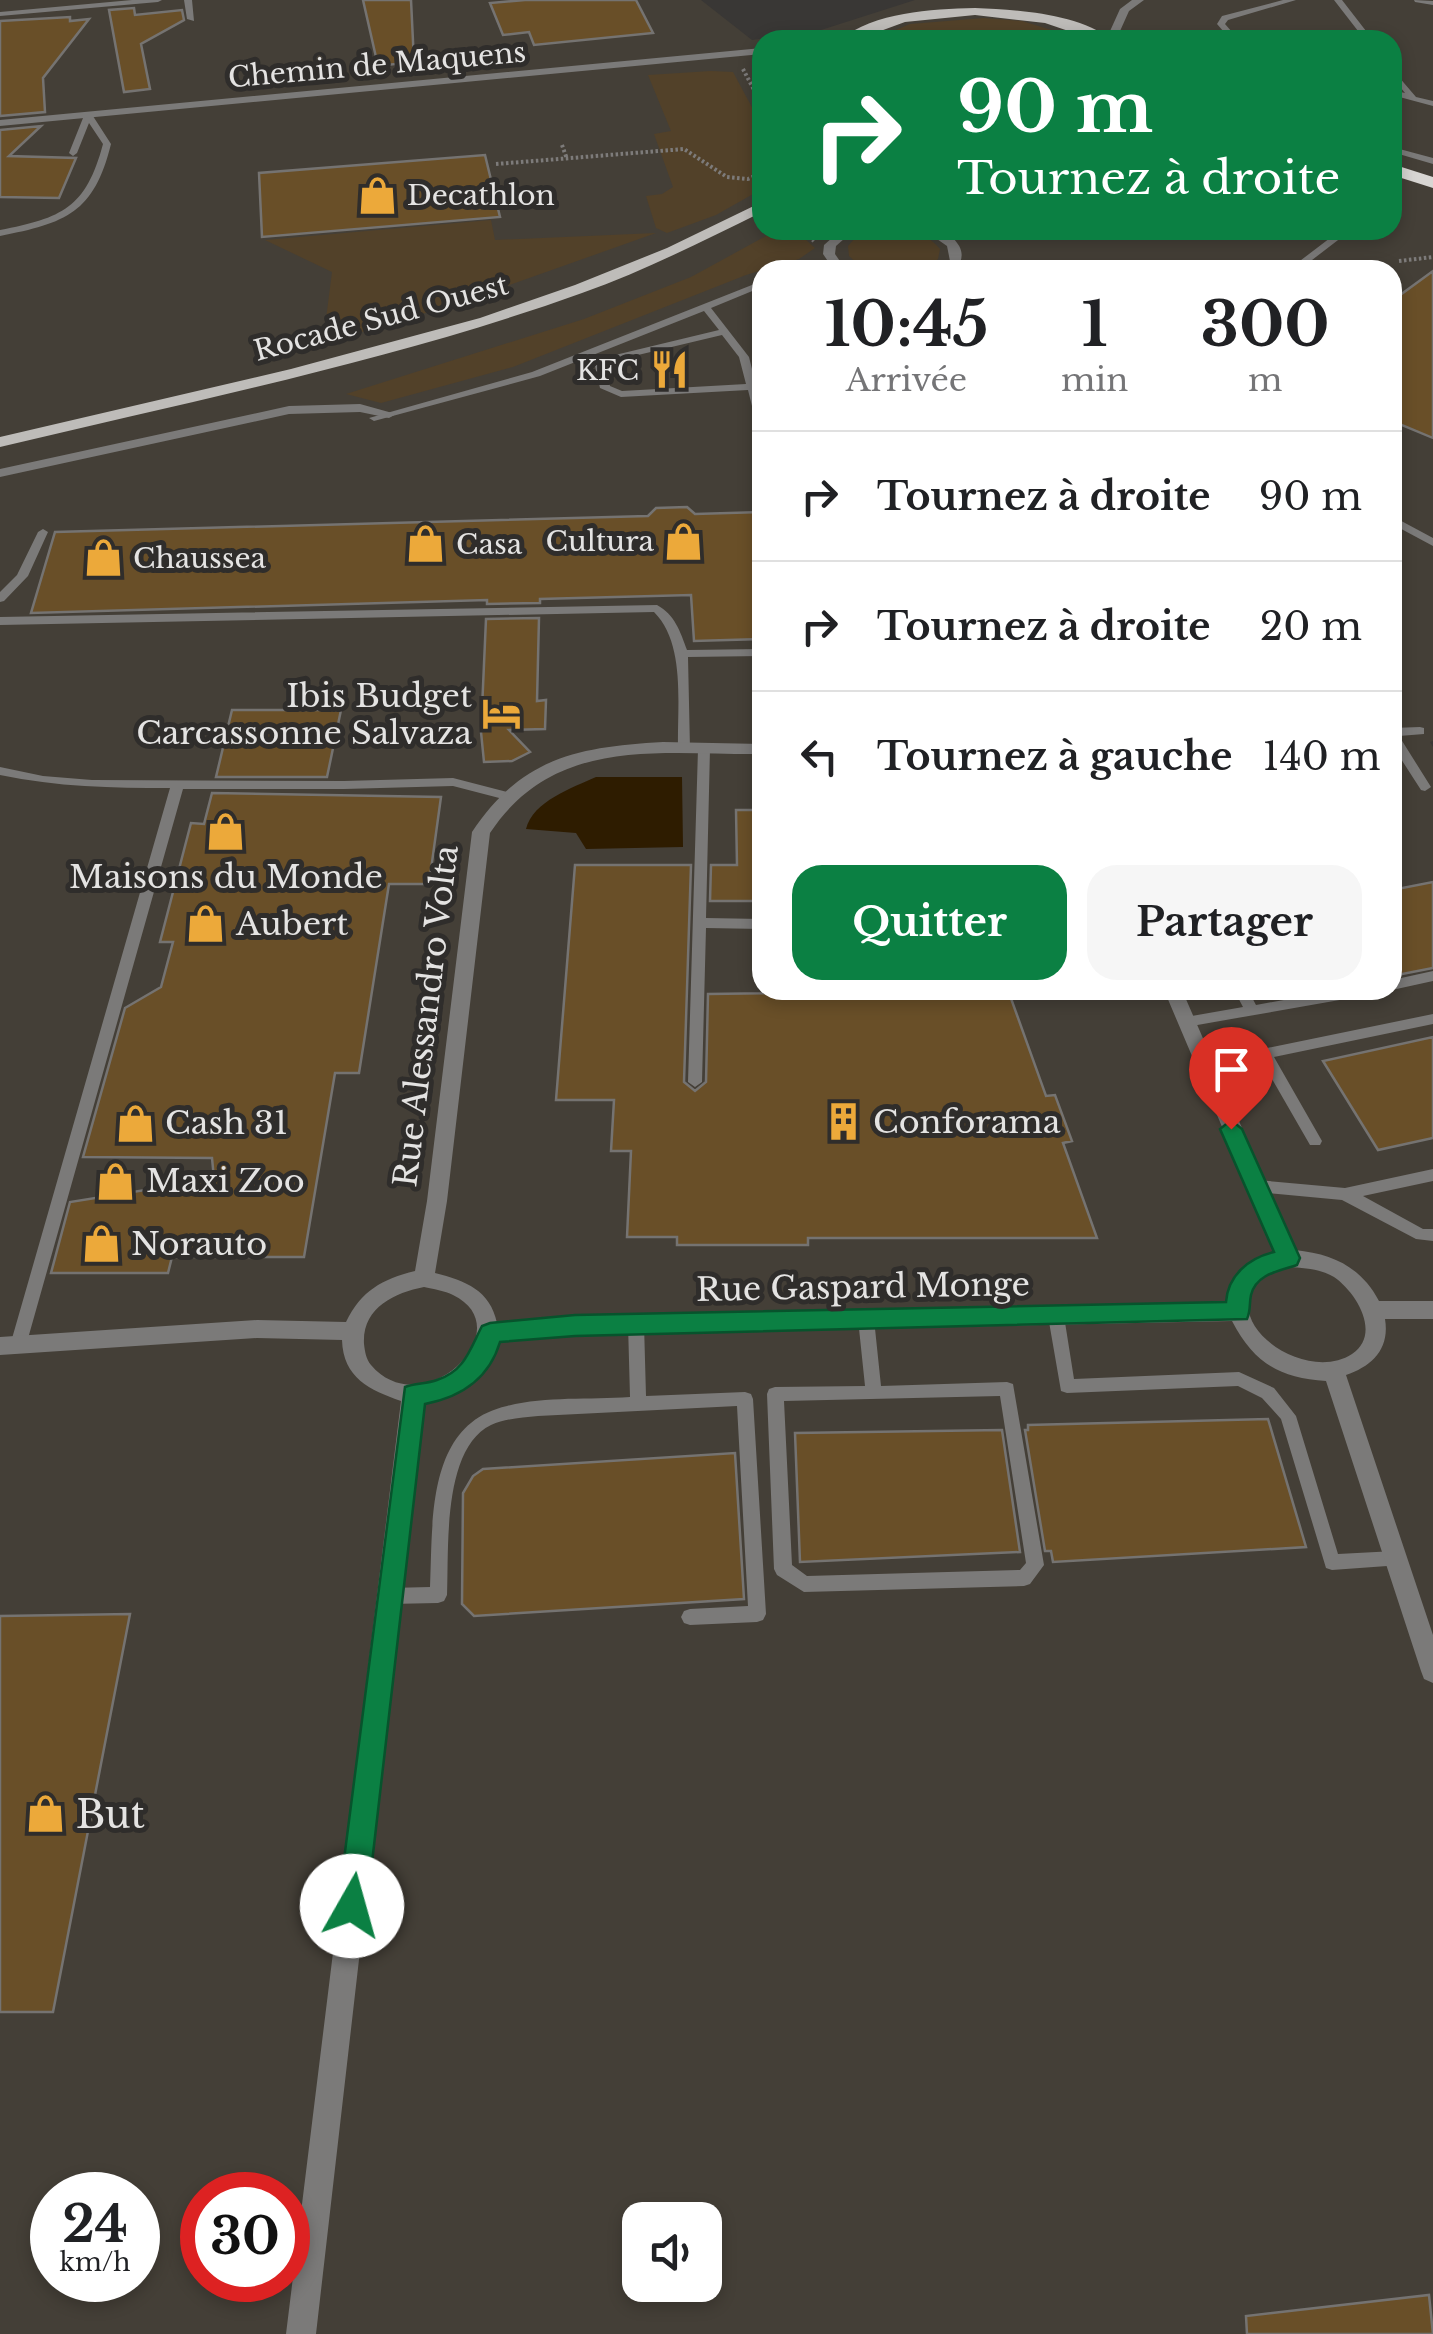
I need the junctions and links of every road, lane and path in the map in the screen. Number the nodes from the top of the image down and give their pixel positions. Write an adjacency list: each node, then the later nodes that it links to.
1 (158, 0): 10 (lane)
2 (188, 0): 12 (lane)
3 (952, 0): 11 (main road)
4 (1138, 0): 16 (street)
5 (1292, 0): 17 (lane)
6 (1338, 0): 18 (lane)
7 (1418, 0): 9 (lane)
8 (1032, 1): 13 (main road)
9 (1433, 3)
10 (0, 14)
11 (914, 14): 13 (main road); 14 (main road)
12 (191, 19)
13 (1073, 25): 15 (main road)
14 (869, 30)
15 (1085, 30)
16 (1114, 30)
17 (1226, 30)
18 (1361, 30)
19 (752, 53): 20 (street, Chemin de Maquens)
20 (734, 55): 22 (path); 26 (street, Chemin de Maquens)
21 (1402, 83): 24 (lane)
22 (752, 86)
23 (1402, 95): 24 (lane)
24 (1414, 98): 25 (lane)
25 (1433, 104)
26 (88, 115): 27 (street, Chemin de Maquens); 30 (lane); 40 (lane)
27 (0, 122)
28 (562, 144): 31 (path)
29 (1402, 151): 33 (lane)
30 (73, 153)
31 (567, 158): 34 (path); 37 (path)
32 (1402, 161): 35 (highway)
33 (1433, 161)
34 (496, 164)
35 (1433, 171)
36 (1402, 172): 38 (highway)
37 (752, 179)
38 (1433, 183)
39 (752, 212): 57 (main road, Rocade Sud Ouest)
40 (0, 233)
41 (835, 240): 44 (street)
42 (980, 240): 48 (street)
43 (1333, 240): 49 (lane)
44 (829, 254): 46 (lane); 47 (street)
45 (1433, 256): 50 (path)
46 (818, 260)
47 (833, 260)
48 (959, 260)
49 (1306, 260)
50 (1399, 260)
51 (752, 288): 52 (lane)
52 (706, 307): 53 (lane); 56 (lane)
53 (724, 332): 54 (lane); 55 (lane)
54 (752, 382)
55 (752, 388)
56 (382, 416): 58 (street)
57 (0, 442)
58 (0, 473)
59 (1402, 526): 61 (lane)
60 (43, 532): 62 (lane)
61 (1433, 543)
62 (0, 599)
63 (0, 621): 65 (lane)
64 (752, 652): 65 (lane)
65 (682, 654): 68 (lane)
66 (1420, 730): 67 (lane)
67 (1402, 732)
68 (694, 749): 69 (street, Rue Alessandro Volta); 74 (street, Rue Alessandro Volta); 75 (lane)
69 (752, 749)
70 (1402, 749): 73 (lane)
71 (0, 770): 72 (lane)
72 (176, 786): 74 (lane); 103 (lane)
73 (1425, 787)
74 (507, 796): 94 (street, Rue Alessandro Volta)
75 (700, 923): 76 (lane); 87 (lane)
76 (752, 924)
77 (1433, 976): 78 (lane)
78 (1402, 983)
79 (1178, 1000): 84 (street)
80 (1246, 1000): 82 (lane)
81 (1320, 1000): 82 (lane)
82 (1251, 1009): 84 (lane)
83 (1433, 1019): 85 (lane)
84 (1186, 1022): 86 (street)
85 (1264, 1054): 86 (lane); 88 (lane)
86 (1204, 1066): 90 (street)
87 (695, 1082)
88 (1315, 1140)
89 (1433, 1175): 91 (lane)
90 (1256, 1186): 91 (lane); 93 (street)
91 (1345, 1194): 92 (lane)
92 (1433, 1234)
93 (1288, 1258): 95 (street); 97 (street)
94 (424, 1278): 101 (street); 102 (street)
95 (1374, 1310): 96 (street); 104 (street)
96 (1433, 1310)
97 (1238, 1312): 98 (street, Rue Gaspard Monge); 104 (street)
98 (1056, 1316): 99 (street, Rue Gaspard Monge); 108 (lane)
99 (866, 1320): 100 (street, Rue Gaspard Monge); 105 (lane)
100 (636, 1324): 102 (street, Rue Gaspard Monge); 107 (lane)
101 (353, 1331): 103 (street); 106 (street)
102 (490, 1333): 106 (street)
103 (9, 1344)
104 (1334, 1372): 108 (street)
105 (874, 1393): 105 (lane)
106 (414, 1395): 109 (street)
107 (638, 1404): 109 (lane); 110 (lane)
108 (1395, 1559): 111 (street)
109 (390, 1596): 112 (street)
110 (690, 1617)
111 (1433, 1671)
112 (301, 2334)

